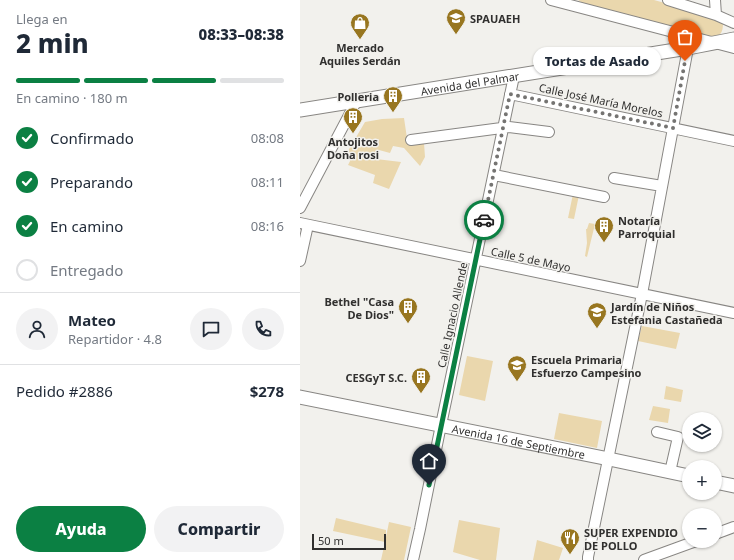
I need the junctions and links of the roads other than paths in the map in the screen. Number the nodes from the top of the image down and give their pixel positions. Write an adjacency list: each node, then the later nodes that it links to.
1 (552, 0): 5 (street)
2 (572, 0): 5 (street)
3 (668, 0): 6 (street)
4 (715, 0): 6 (street)
5 (579, 8): 9 (street)
6 (716, 15): 7 (street)
7 (734, 23)
8 (734, 39): 9 (main road, Avenida del Palmar)
9 (712, 43): 10 (main road, Avenida del Palmar); 11 (street)
10 (688, 48): 12 (main road, Avenida del Palmar); 17 (street)
11 (734, 48)
12 (514, 76): 13 (street, Calle Ignacio Allende); 14 (main road, Avenida del Palmar)
13 (510, 94): 16 (street, Calle Ignacio Allende); 17 (street, Calle José María Morelos)
14 (357, 100): 15 (main road, Avenida del Palmar); 25 (street)
15 (300, 110)
16 (503, 127): 18 (street); 19 (street); 21 (street, Calle Ignacio Allende)
17 (673, 128): 20 (street, Calle José María Morelos); 23 (street)
18 (549, 132)
19 (411, 140)
20 (734, 140)
21 (494, 175): 24 (street); 27 (street, Calle Ignacio Allende)
22 (614, 178): 23 (street)
23 (662, 186): 29 (street)
24 (604, 197)
25 (300, 208)
26 (304, 224): 27 (street, Calle 5 de Mayo); 28 (street)
27 (476, 260): 29 (street, Calle 5 de Mayo); 32 (street, Calle Ignacio Allende)
28 (300, 261)
29 (642, 294): 30 (street, Calle 5 de Mayo); 34 (street)
30 (734, 313)
31 (300, 398): 32 (main road, Avenida 16 de Septiembre)
32 (441, 425): 34 (main road, Avenida 16 de Septiembre); 43 (street, Calle Ignacio Allende)
33 (657, 432): 35 (street)
34 (608, 459): 35 (main road, Avenida 16 de Septiembre); 42 (street)
35 (670, 472): 36 (main road, Avenida 16 de Septiembre)
36 (682, 475)
37 (722, 483): 38 (main road)
38 (734, 486)
39 (734, 527): 40 (street)
40 (722, 531)
41 (682, 546): 44 (street)
42 (587, 559)
43 (413, 560)
44 (644, 560)

